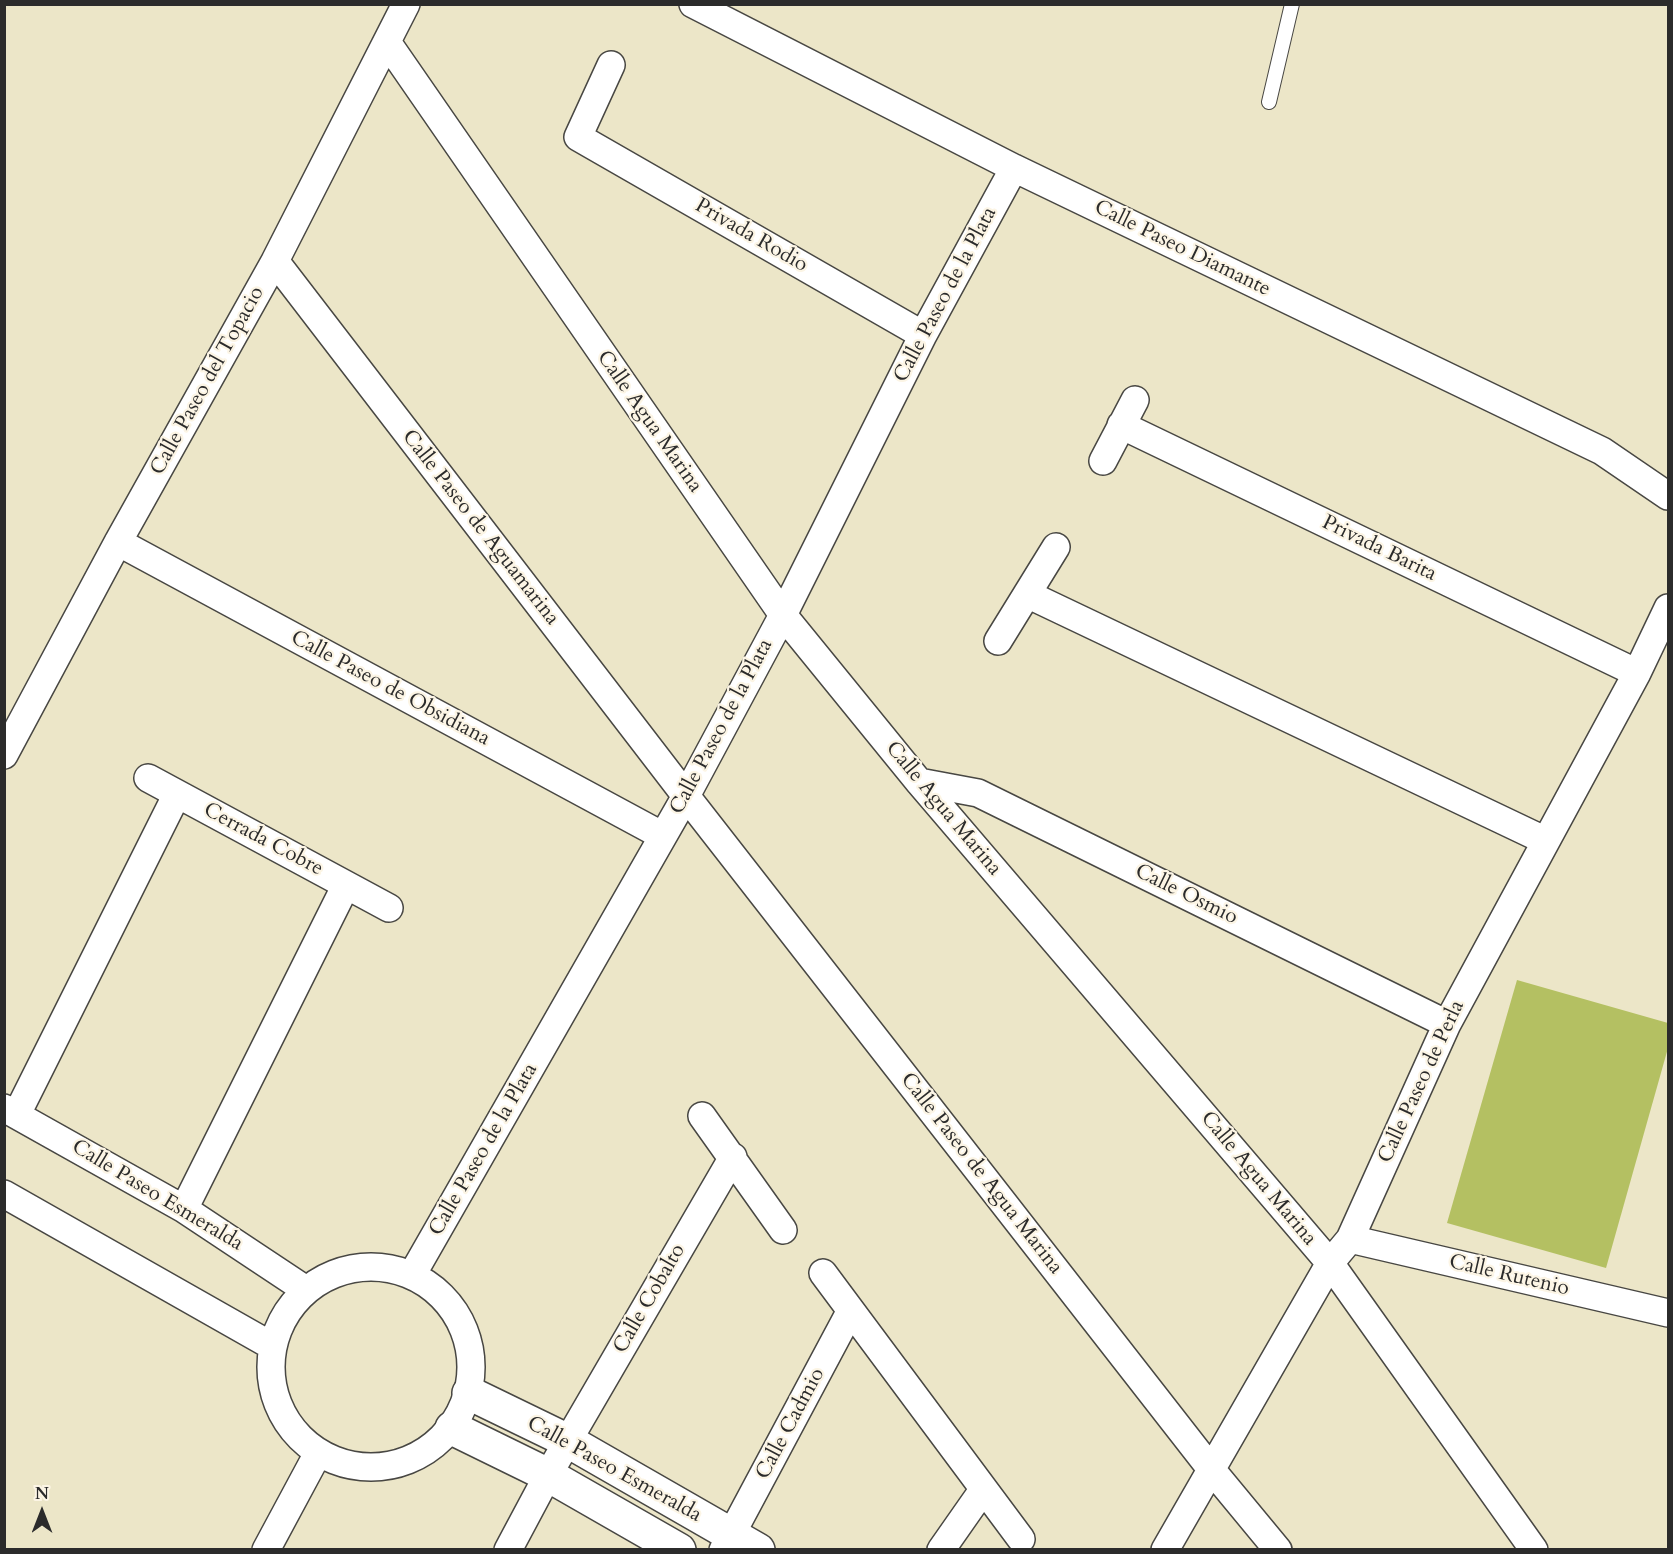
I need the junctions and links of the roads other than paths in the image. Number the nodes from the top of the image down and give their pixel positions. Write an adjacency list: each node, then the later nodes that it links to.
1 (406, 4): 4 (street, Calle Paseo del Topacio)
2 (693, 4): 7 (street, Calle Paseo Diamante)
3 (1292, 4): 6 (lane)
4 (387, 42): 8 (street, Calle Paseo del Topacio); 18 (street, Calle Agua Marina)
5 (611, 65): 9 (street, Privada Rodio)
6 (1269, 102)
7 (1014, 168): 9 (street, Calle Paseo de la Plata); 13 (street, Calle Paseo Diamante)
8 (275, 261): 14 (street, Calle Paseo del Topacio); 25 (street, Calle Paseo de Aguamarina)
9 (923, 335): 18 (street, Calle Paseo de la Plata)
10 (1135, 400): 11 (street)
11 (1121, 425): 12 (street); 20 (street, Privada Barita)
12 (1103, 461)
13 (1668, 496)
14 (118, 542): 21 (street, Calle Paseo del Topacio); 26 (street, Calle Paseo de Obsidiana)
15 (1056, 547): 16 (street)
16 (1027, 594): 19 (street); 27 (street)
17 (1668, 608): 20 (street, Calle Paseo de Perla)
18 (783, 615): 23 (street, Calle Agua Marina); 25 (street, Calle Paseo de la Plata)
19 (998, 641)
20 (1637, 673): 27 (street, Calle Paseo de Perla)
21 (4, 755)
22 (148, 778): 24 (street, Cerrada Cobre)
23 (919, 782): 30 (street, Calle Osmio); 38 (street, Calle Agua Marina)
24 (177, 794): 28 (street, Cerrada Cobre); 31 (street)
25 (686, 796): 26 (street, Calle Paseo de la Plata); 49 (street, Calle Paseo de Agua Marina)
26 (663, 836): 40 (street, Calle Paseo de la Plata)
27 (1544, 840): 30 (street, Calle Paseo de Perla)
28 (346, 885): 29 (street); 35 (street, Cerrada Cobre)
29 (389, 908)
30 (1447, 1024): 37 (street, Calle Paseo de Perla)
31 (11, 1111): 35 (street, Calle Paseo Esmeralda)
32 (702, 1116): 33 (street)
33 (733, 1157): 36 (street); 47 (street, Calle Cobalto)
34 (4, 1194): 44 (street)
35 (184, 1209): 41 (street, Calle Paseo Esmeralda)
36 (783, 1230)
37 (1350, 1239): 38 (street, Calle Paseo de Perla); 43 (street, Calle Rutenio)
38 (1330, 1263): 49 (street, Calle Paseo de Perla); 60 (street, Calle Agua Marina)
39 (823, 1273): 42 (street)
40 (412, 1275): 41 (street); 45 (street)
41 (306, 1290): 44 (street)
42 (850, 1312): 51 (street); 53 (street, Calle Cadmio)
43 (1668, 1313)
44 (272, 1346): 48 (street)
45 (469, 1393): 46 (street); 47 (street, Calle Paseo Esmeralda)
46 (452, 1428): 48 (street); 50 (street, Calle Paseo Esmeralda)
47 (568, 1441): 50 (street, Calle Cobalto); 53 (street, Calle Paseo Esmeralda)
48 (317, 1455): 54 (street)
49 (1211, 1469): 58 (street, Calle Paseo de Perla); 59 (street, Calle Paseo de Agua Marina)
50 (548, 1475): 55 (street, Calle Cobalto); 56 (street, Calle Paseo Esmeralda)
51 (983, 1490): 52 (street); 57 (street)
52 (1021, 1539)
53 (738, 1545)
54 (266, 1550)
55 (508, 1550)
56 (679, 1550)
57 (941, 1550)
58 (1166, 1550)
59 (1278, 1550)
60 (1534, 1550)

